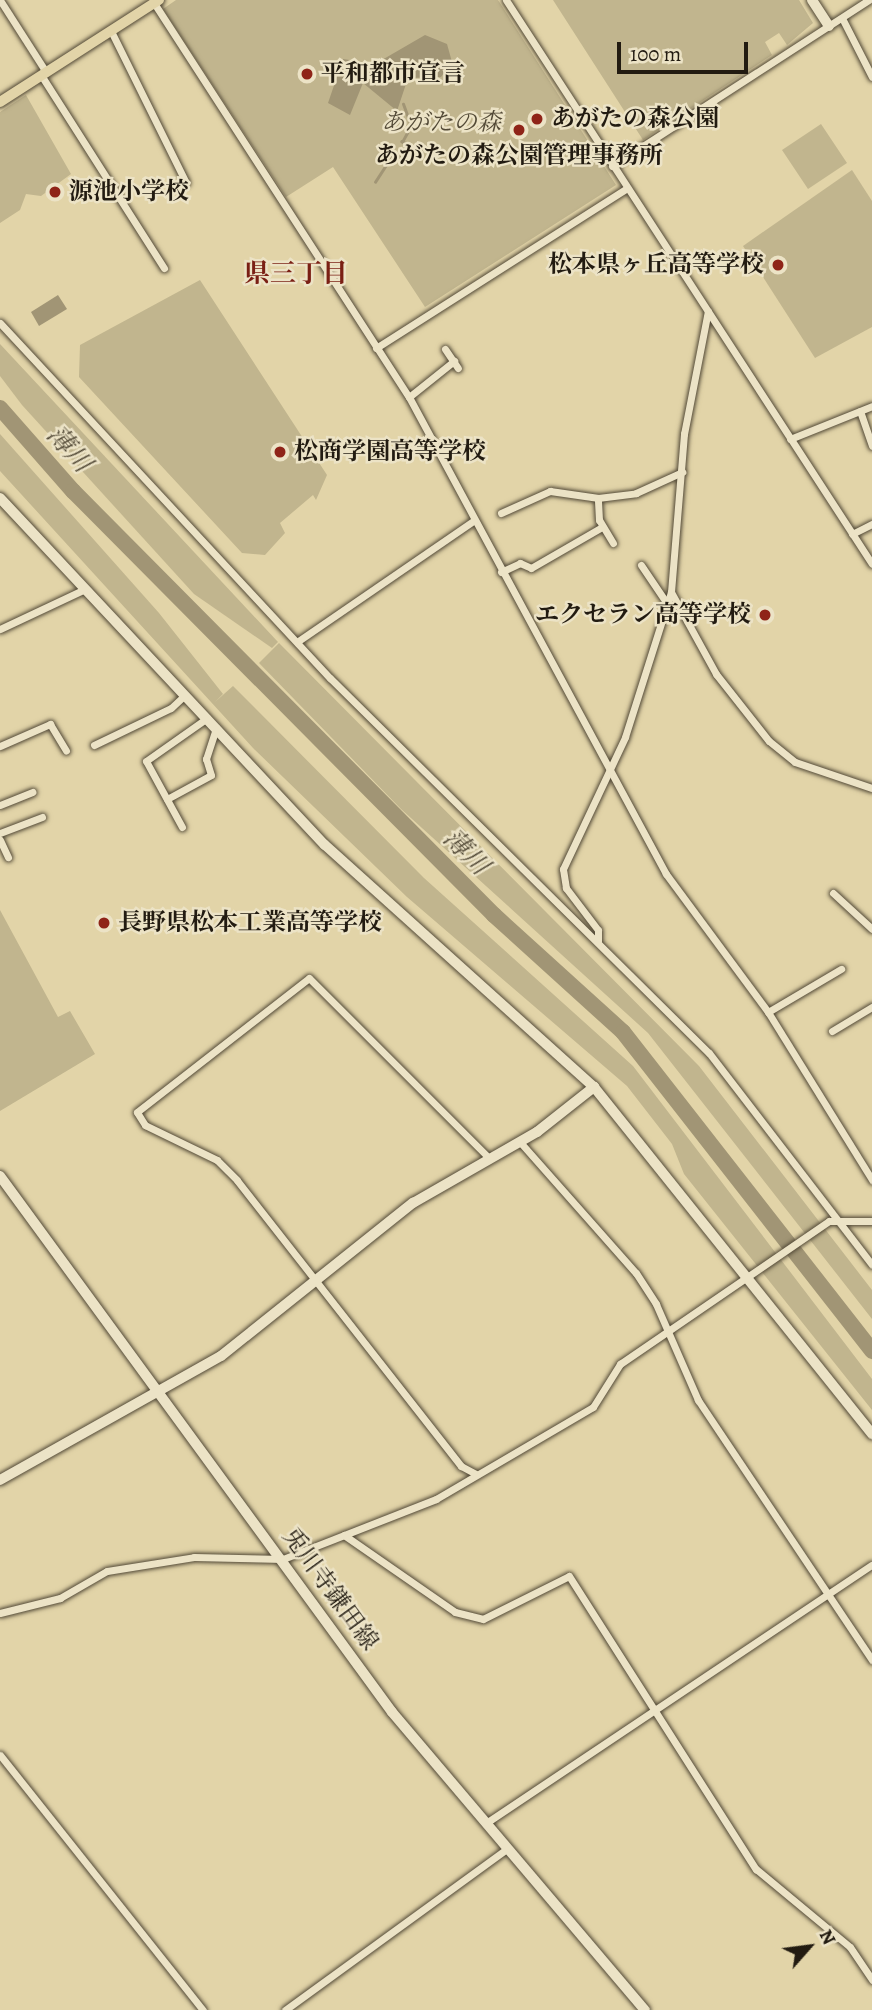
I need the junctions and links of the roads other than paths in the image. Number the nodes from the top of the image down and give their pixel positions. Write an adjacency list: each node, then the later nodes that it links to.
1 (0, 0): 9 (street)
2 (506, 0): 12 (street)
3 (812, 0): 7 (street)
4 (869, 0): 6 (street)
5 (152, 2): 8 (main road); 18 (street)
6 (842, 18): 7 (street); 10 (street)
7 (829, 26): 12 (street)
8 (111, 31): 9 (main road); 13 (street)
9 (44, 74): 11 (main road); 15 (street)
10 (872, 77)
11 (0, 102)
12 (612, 166): 14 (street)
13 (186, 183)
14 (626, 189): 16 (street); 18 (street)
15 (164, 268)
16 (708, 310): 23 (street); 25 (street)
17 (0, 323): 41 (street)
18 (376, 348): 20 (street)
19 (445, 348): 20 (street)
20 (410, 397): 29 (street)
21 (872, 406): 22 (street)
22 (860, 411): 23 (street); 24 (street)
23 (790, 439): 32 (street)
24 (872, 446)
25 (682, 472): 27 (street); 38 (street)
26 (0, 498): 37 (street)
27 (598, 498): 28 (street); 31 (street)
28 (501, 513)
29 (473, 521): 36 (street); 41 (street)
30 (872, 524): 32 (street)
31 (602, 527): 33 (street); 36 (street)
32 (852, 534): 34 (street)
33 (613, 543)
34 (872, 564)
35 (641, 565): 39 (street)
36 (501, 572): 48 (street)
37 (85, 589): 40 (street); 42 (street)
38 (671, 592): 39 (street); 49 (street)
39 (666, 602): 48 (street)
40 (0, 629)
41 (297, 642): 60 (street)
42 (185, 695): 43 (street); 45 (street)
43 (207, 718): 44 (street); 51 (street)
44 (216, 728): 51 (street); 65 (street)
45 (94, 745)
46 (0, 746): 47 (street)
47 (66, 751)
48 (609, 775): 60 (street); 63 (street)
49 (872, 788)
50 (33, 792): 52 (street)
51 (167, 799): 54 (street)
52 (0, 805)
53 (42, 817): 55 (street)
54 (182, 827)
55 (0, 833)
56 (0, 840): 57 (street)
57 (8, 858)
58 (833, 893): 59 (street)
59 (872, 929)
60 (598, 941): 70 (street)
61 (841, 969): 63 (street)
62 (872, 1007): 64 (street)
63 (768, 1012): 69 (street)
64 (832, 1031)
65 (594, 1087): 66 (street); 73 (street)
66 (520, 1142): 67 (street); 75 (street)
67 (488, 1157): 74 (street); 74 (street)
68 (0, 1176): 76 (street, 兎川寺鎌田線)
69 (872, 1180)
70 (838, 1219): 71 (street); 72 (street); 73 (street)
71 (872, 1221)
72 (872, 1265)
73 (754, 1275): 75 (street); 77 (street)
74 (315, 1283): 76 (street); 78 (street)
75 (668, 1331): 78 (street); 83 (street)
76 (158, 1393): 79 (street); 81 (street, 兎川寺鎌田線)
77 (872, 1434)
78 (476, 1474): 80 (street)
79 (0, 1480)
80 (344, 1535): 81 (street); 86 (street)
81 (283, 1559): 84 (street); 88 (street, 兎川寺鎌田線)
82 (872, 1564): 83 (street)
83 (828, 1593): 85 (street); 86 (street)
84 (0, 1613)
85 (872, 1660)
86 (654, 1709): 88 (street); 90 (street)
87 (0, 1755): 91 (street)
88 (486, 1824): 89 (street, 兎川寺鎌田線)
89 (507, 1849): 92 (street); 93 (street, 兎川寺鎌田線)
90 (872, 1980)
91 (202, 2010)
92 (285, 2010)
93 (645, 2010)

